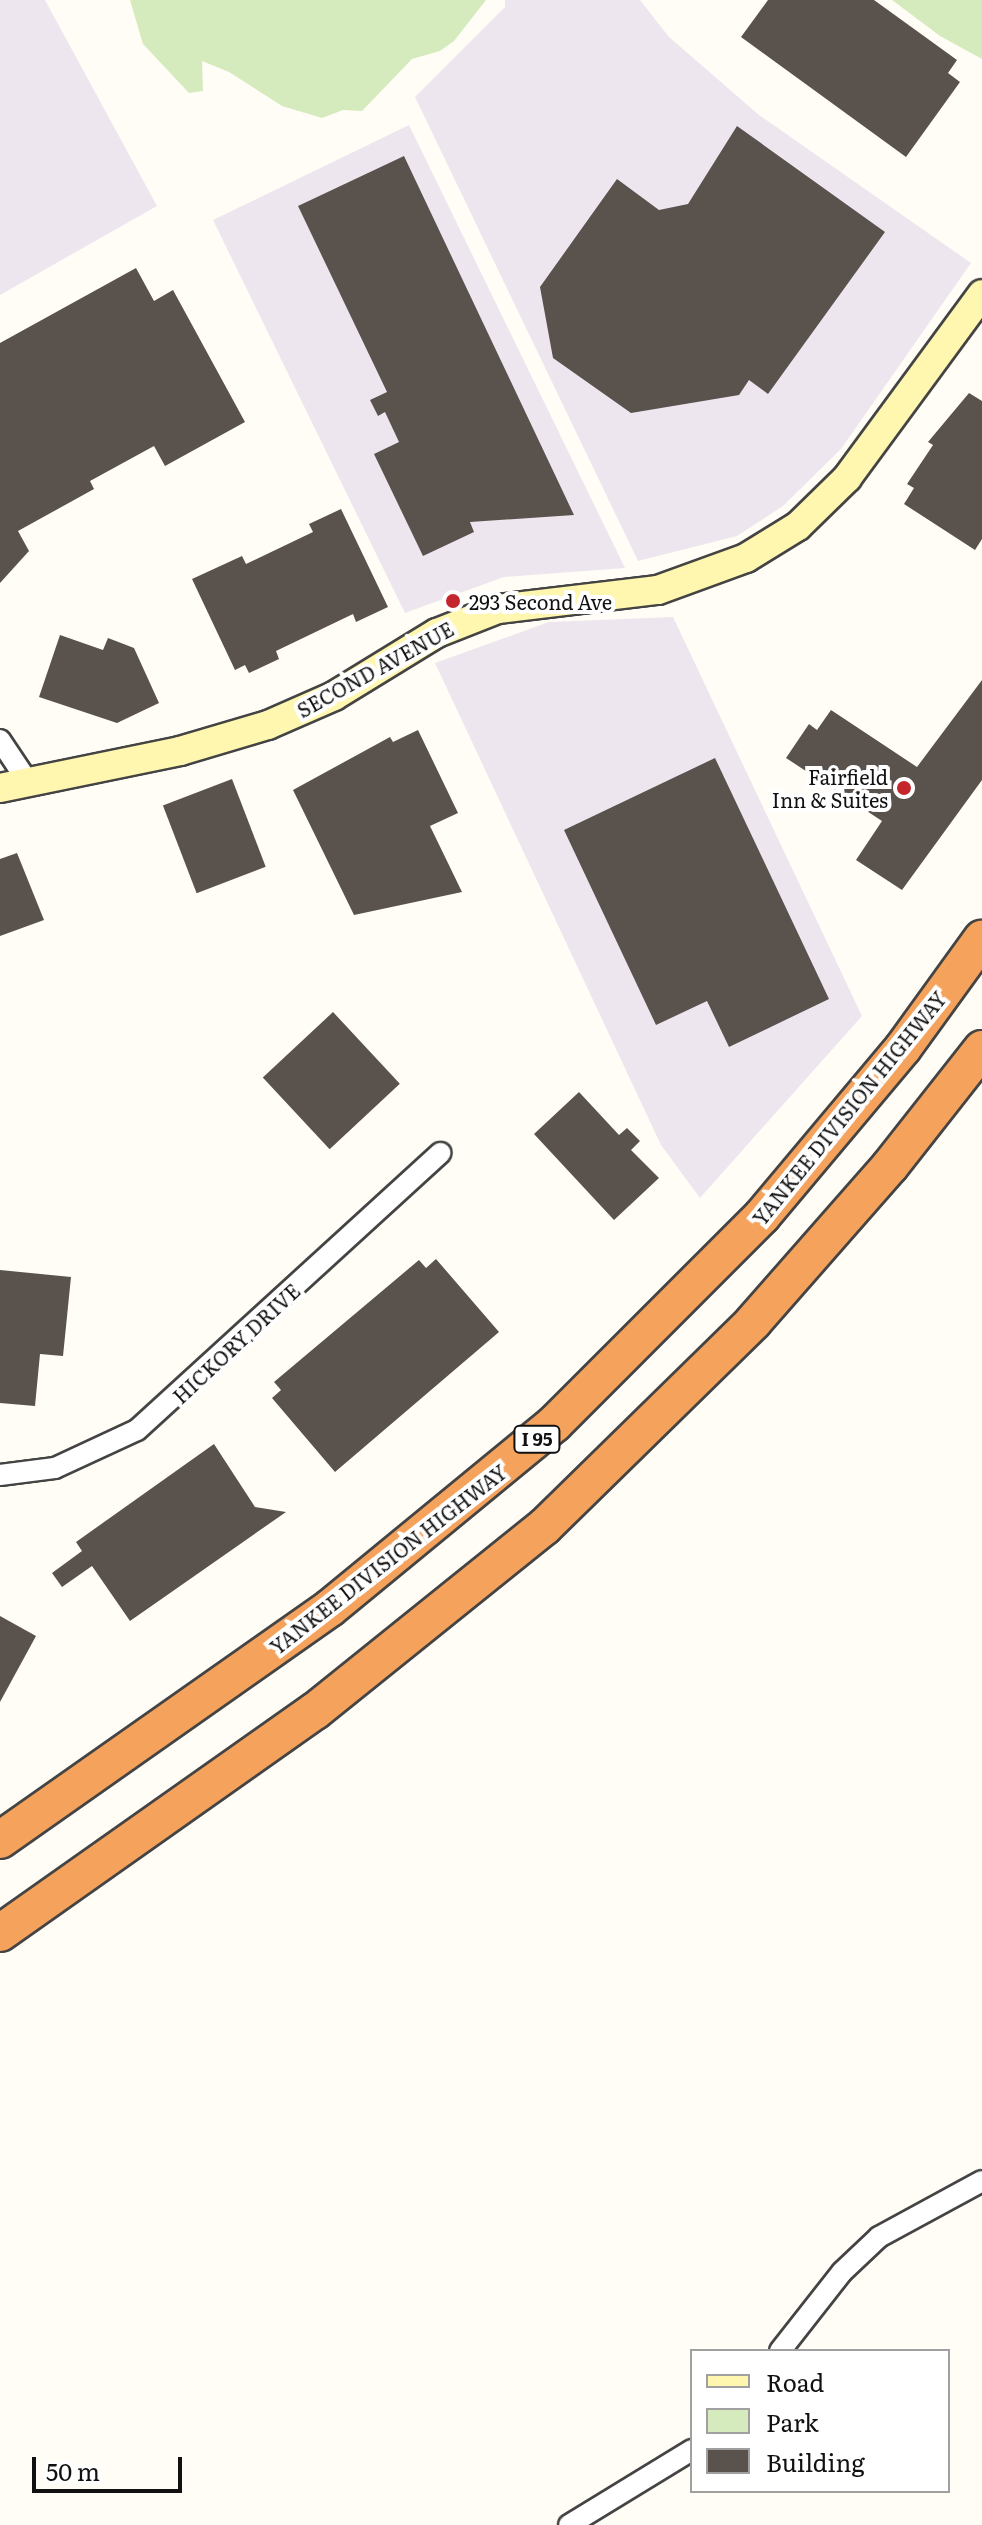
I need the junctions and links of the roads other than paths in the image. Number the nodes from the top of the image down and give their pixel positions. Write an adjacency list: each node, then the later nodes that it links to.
1 (982, 294): 3 (street, SECOND AVENUE)
2 (0, 740): 3 (street)
3 (28, 782): 4 (street, SECOND AVENUE)
4 (0, 788)
5 (982, 939): 9 (highway, YANKEE DIVISION HIGHWAY / I 95)
6 (982, 1049): 10 (highway)
7 (440, 1153): 8 (street, HICKORY DRIVE)
8 (0, 1475)
9 (0, 1840)
10 (0, 1933)
11 (982, 2181): 12 (street)
12 (782, 2349)
13 (690, 2451): 14 (street)
14 (569, 2525)

